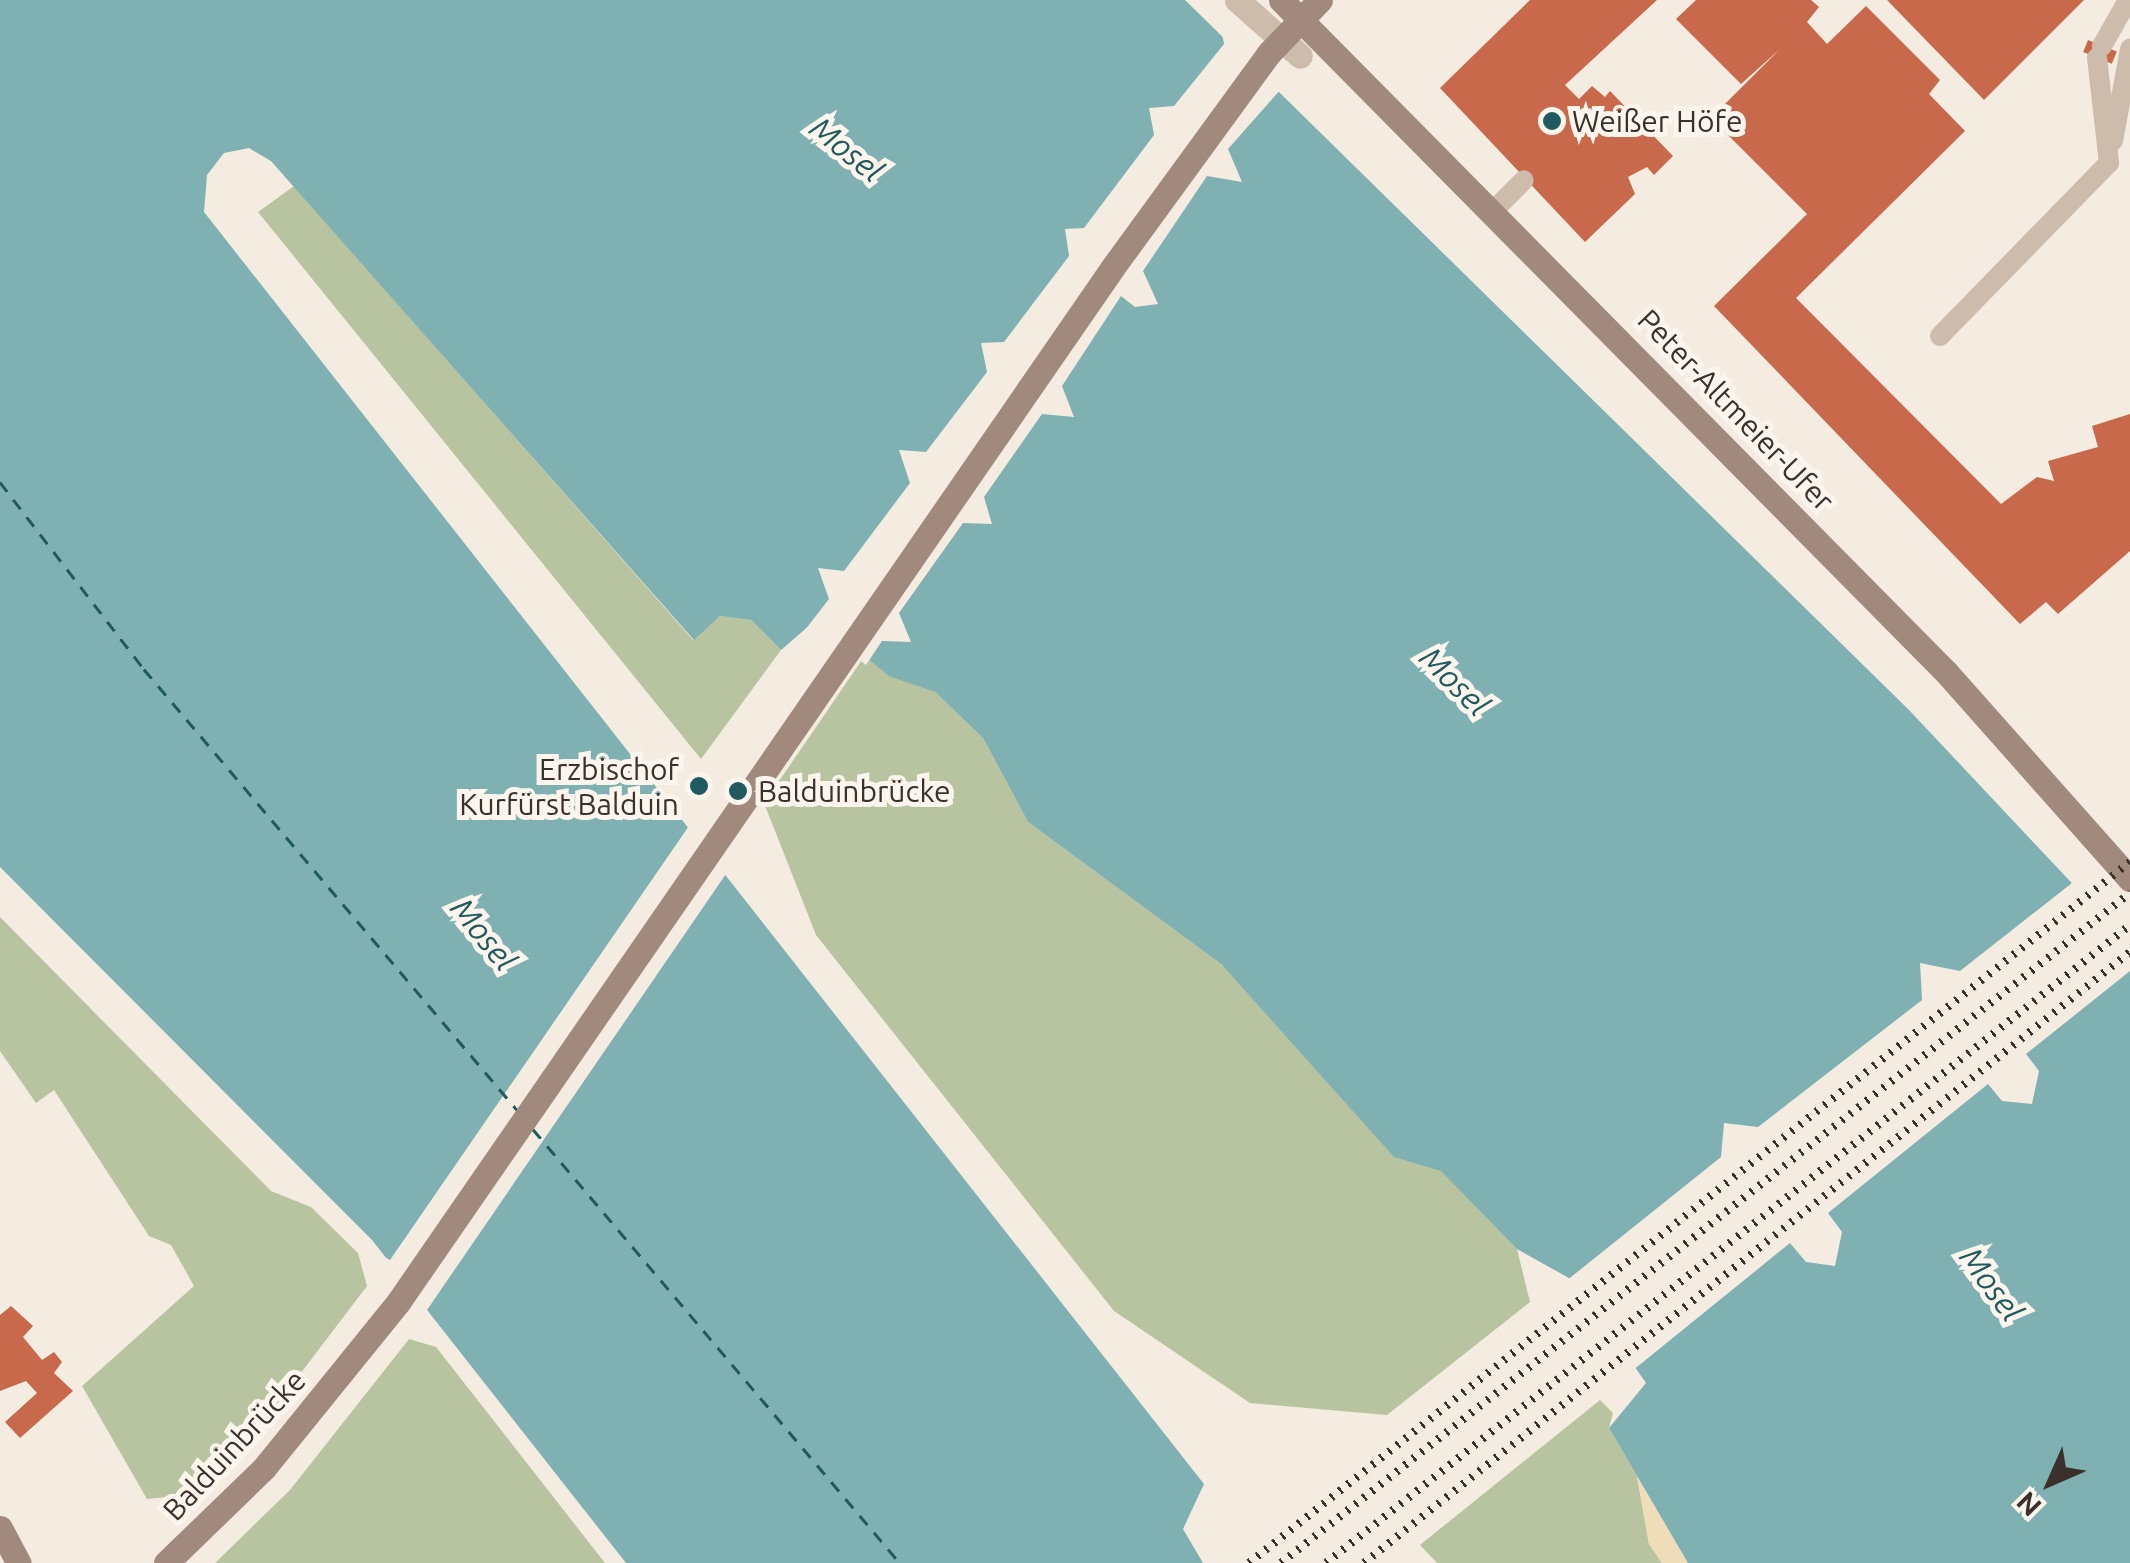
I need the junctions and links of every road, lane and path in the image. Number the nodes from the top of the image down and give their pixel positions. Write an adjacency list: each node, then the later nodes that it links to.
1 (1237, 0): 6 (street)
2 (1281, 0): 9 (street, Peter-Altmeier-Ufer)
3 (1320, 0): 14 (street, Balduinbrücke, bridge)
4 (2128, 0): 7 (lane)
5 (2130, 49): 7 (lane)
6 (1300, 56)
7 (2109, 163): 10 (lane)
8 (1524, 180): 9 (lane)
9 (1494, 210): 11 (street, Peter-Altmeier-Ufer)
10 (1940, 336)
11 (2130, 879)
12 (0, 1528): 13 (street)
13 (19, 1563)
14 (166, 1563)

